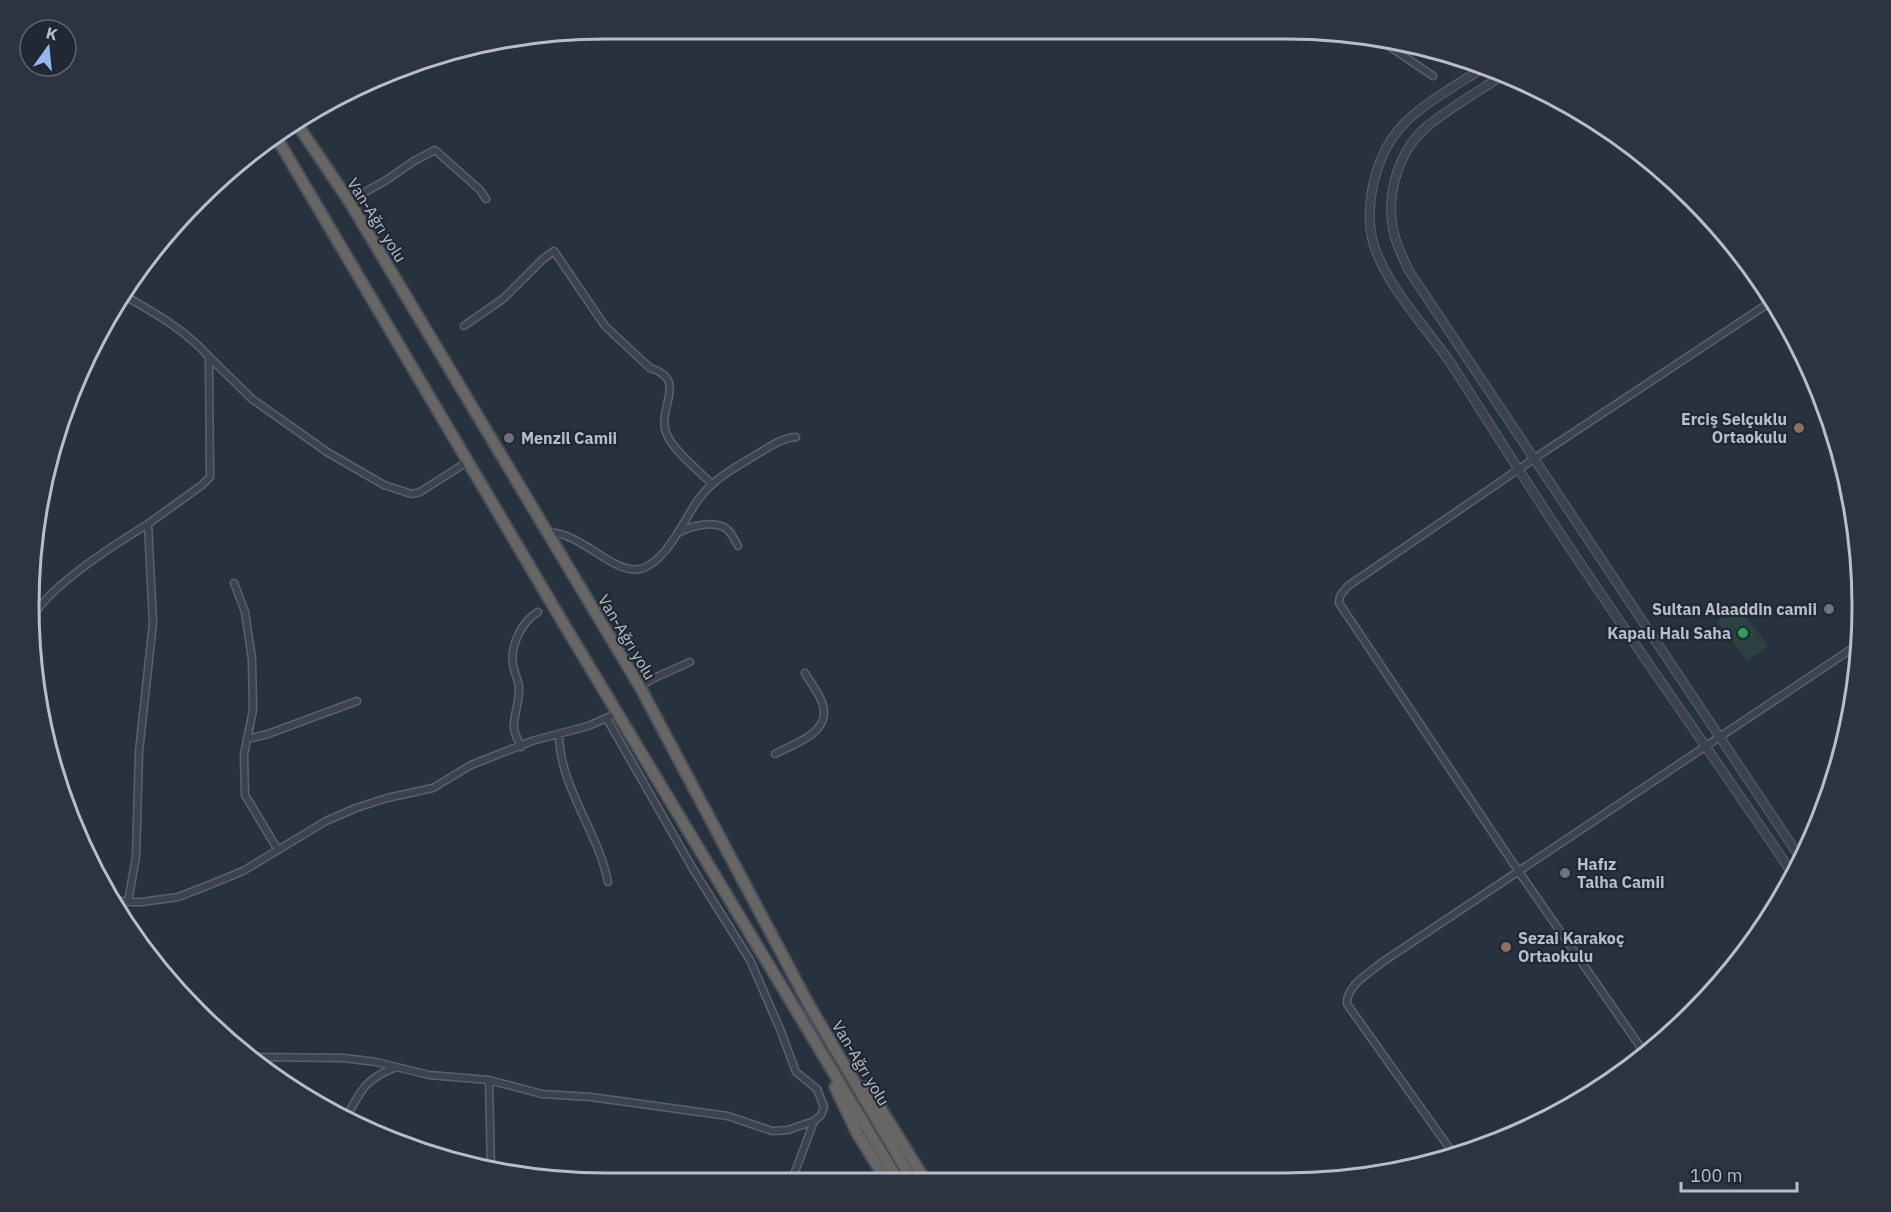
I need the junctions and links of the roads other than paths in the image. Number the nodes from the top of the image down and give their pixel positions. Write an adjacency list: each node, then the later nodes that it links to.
1 (1394, 50): 3 (street)
2 (1476, 72): 16 (street)
3 (1432, 76)
4 (1496, 80): 14 (street)
5 (300, 129): 8 (highway, Van-Ağrı yolu)
6 (280, 143): 15 (highway)
7 (486, 199): 8 (street)
8 (349, 201): 19 (highway, Van-Ağrı yolu)
9 (130, 299): 12 (street)
10 (1765, 306): 14 (street)
11 (464, 326): 17 (street)
12 (209, 357): 15 (street); 18 (street)
13 (796, 437): 17 (street)
14 (1535, 458): 16 (street); 33 (street)
15 (467, 462): 30 (highway)
16 (1519, 469): 35 (street); 41 (street)
17 (712, 484): 20 (street)
18 (148, 524): 23 (street); 44 (street)
19 (547, 533): 20 (street); 28 (highway, Van-Ağrı yolu)
20 (675, 535): 21 (street)
21 (738, 546)
22 (234, 583): 34 (street)
23 (39, 608)
24 (538, 612): 36 (street)
25 (1850, 650): 33 (street)
26 (690, 662): 28 (street)
27 (805, 673): 37 (street)
28 (640, 687): 46 (highway, Van-Ağrı yolu)
29 (357, 701): 34 (street)
30 (616, 711): 31 (street); 48 (highway)
31 (607, 719): 32 (street); 52 (street)
32 (559, 735): 36 (street); 42 (street)
33 (1720, 737): 35 (street); 39 (street)
34 (247, 739): 38 (street)
35 (1706, 745): 40 (street); 41 (street)
36 (520, 747): 38 (street)
37 (775, 754)
38 (278, 850): 44 (street)
39 (1796, 852)
40 (1788, 867)
41 (1519, 872): 45 (street); 53 (street)
42 (608, 882)
43 (122, 901): 44 (street)
44 (128, 902)
45 (1641, 1047)
46 (837, 1051): 60 (highway, Van-Ağrı yolu); 61 (highway)
47 (263, 1057): 49 (street)
48 (825, 1058): 58 (highway); 59 (highway)
49 (397, 1067): 50 (street); 51 (street)
50 (489, 1080): 52 (street); 54 (street)
51 (349, 1112)
52 (814, 1121): 57 (street)
53 (1450, 1148)
54 (491, 1154): 55 (street); 56 (street)
55 (487, 1160)
56 (491, 1161)
57 (795, 1173)
58 (882, 1173)
59 (894, 1173)
60 (908, 1173)
61 (921, 1173)

